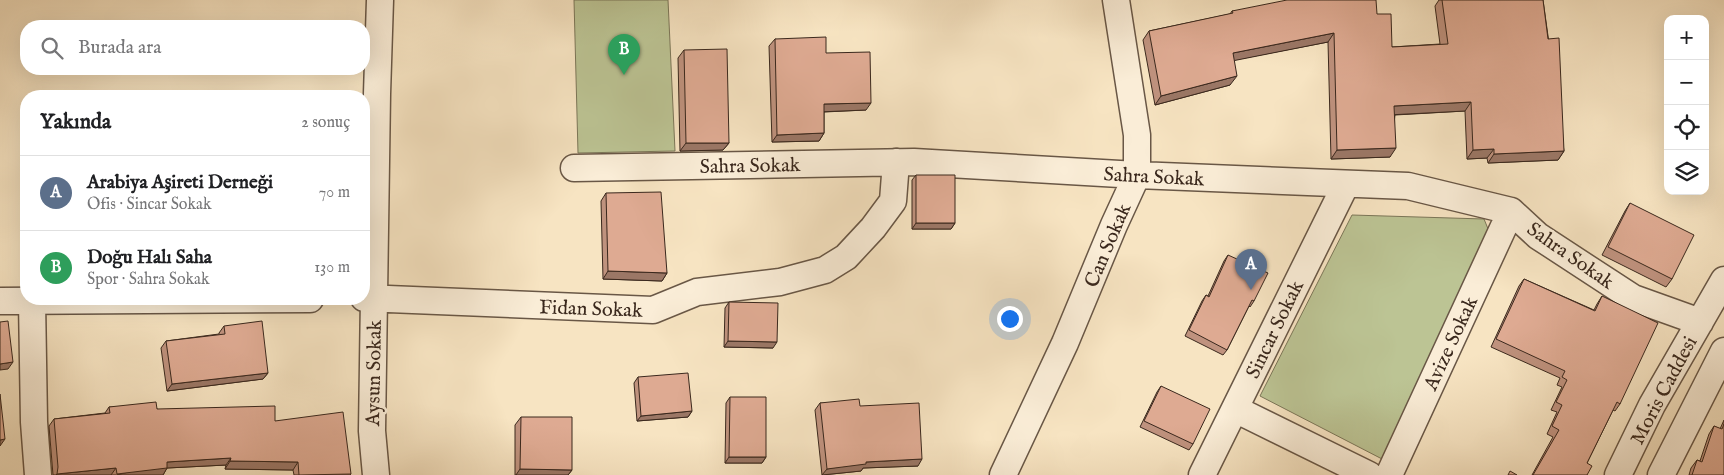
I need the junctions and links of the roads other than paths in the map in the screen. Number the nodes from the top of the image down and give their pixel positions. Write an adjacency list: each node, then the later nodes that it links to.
1 (380, 0): 8 (street, Aysun Sokak)
2 (1116, 0): 5 (street, Can Sokak)
3 (896, 162): 4 (street, Sahra Sokak); 5 (street, Sahra Sokak); 10 (street, Fidan Sokak)
4 (574, 168)
5 (1137, 175): 6 (street, Sahra Sokak); 20 (street, Can Sokak)
6 (1346, 184): 7 (street, Sahra Sokak); 17 (street, Sincar Sokak)
7 (1511, 211): 15 (street, Sahra Sokak); 23 (street, Avize Sokak)
8 (370, 271)
9 (1724, 280): 15 (street, Moris Caddesi)
10 (370, 298)
11 (0, 301): 12 (street)
12 (20, 301)
13 (32, 305): 18 (street)
14 (369, 305): 19 (street, Aysun Sokak)
15 (1700, 322): 24 (street, Moris Caddesi)
16 (1724, 351): 25 (street, Moris Caddesi)
17 (1235, 409): 21 (street, Sincar Sokak); 22 (street)
18 (38, 475)
19 (376, 475)
20 (1003, 475)
21 (1202, 475)
22 (1369, 475)
23 (1389, 475)
24 (1618, 475)
25 (1661, 475)

